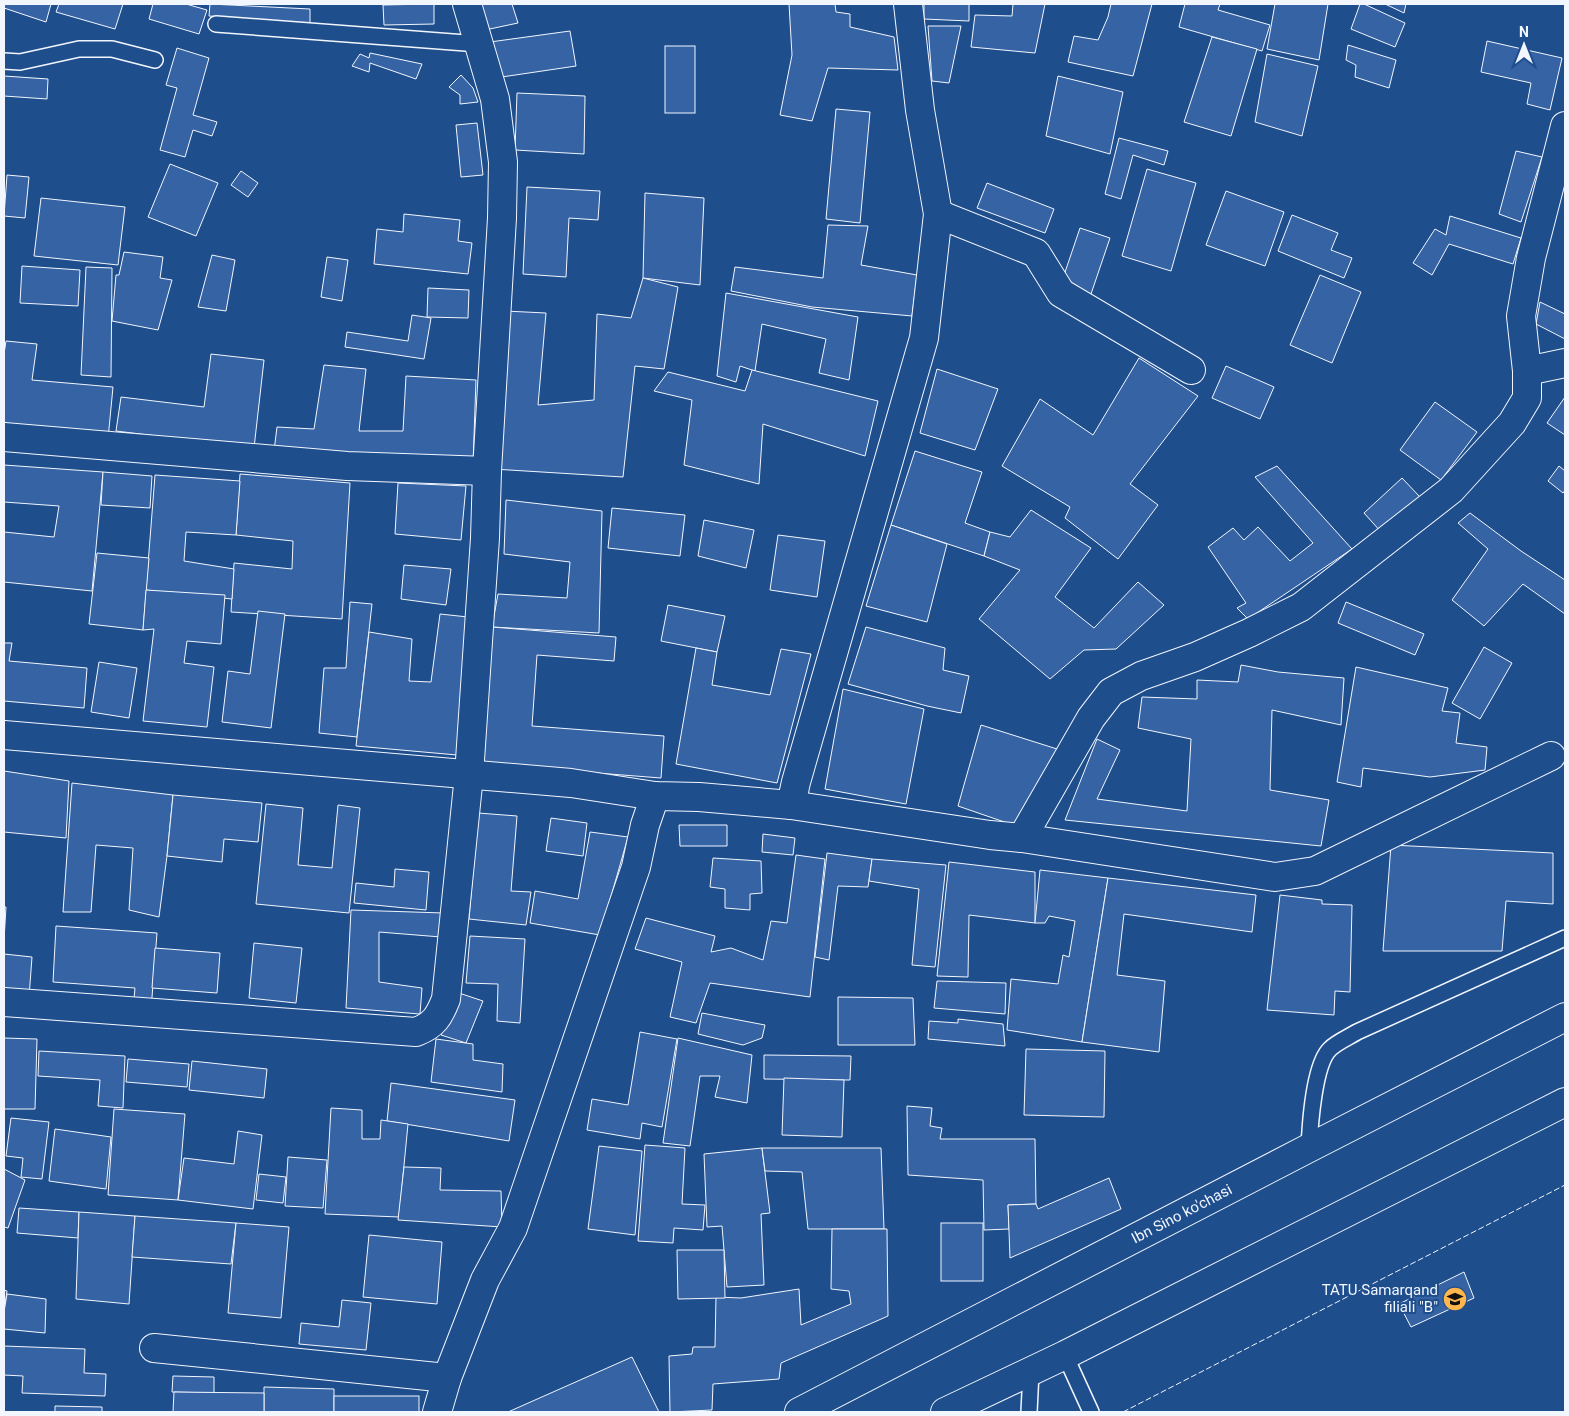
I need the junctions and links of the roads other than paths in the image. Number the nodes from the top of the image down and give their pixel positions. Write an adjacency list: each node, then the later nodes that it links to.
1 (467, 4): 4 (street)
2 (908, 4): 8 (street)
3 (216, 24): 4 (lane)
4 (479, 44): 13 (street)
5 (155, 60): 6 (lane)
6 (4, 61)
7 (1565, 126): 11 (street)
8 (938, 214): 10 (street); 18 (street)
9 (1565, 363): 11 (street)
10 (1190, 370)
11 (1527, 371): 19 (street)
12 (4, 437): 13 (street)
13 (487, 471): 16 (street)
14 (4, 735): 16 (street)
15 (1551, 756): 19 (street)
16 (469, 775): 17 (street); 21 (street)
17 (655, 796): 18 (street); 28 (street)
18 (792, 805): 19 (street)
19 (1022, 838)
20 (1565, 938): 24 (lane)
21 (4, 1002)
22 (1565, 1017): 24 (street, Ibn Sino ko'chasi)
23 (1565, 1102): 26 (street)
24 (1309, 1148): 31 (street, Ibn Sino ko'chasi)
25 (154, 1348): 28 (street)
26 (1065, 1355): 27 (street); 34 (lane)
27 (1031, 1372): 29 (street); 33 (lane)
28 (447, 1378): 30 (street)
29 (978, 1404): 32 (street)
30 (438, 1412)
31 (799, 1412)
32 (945, 1412)
33 (1029, 1412)
34 (1091, 1412)

